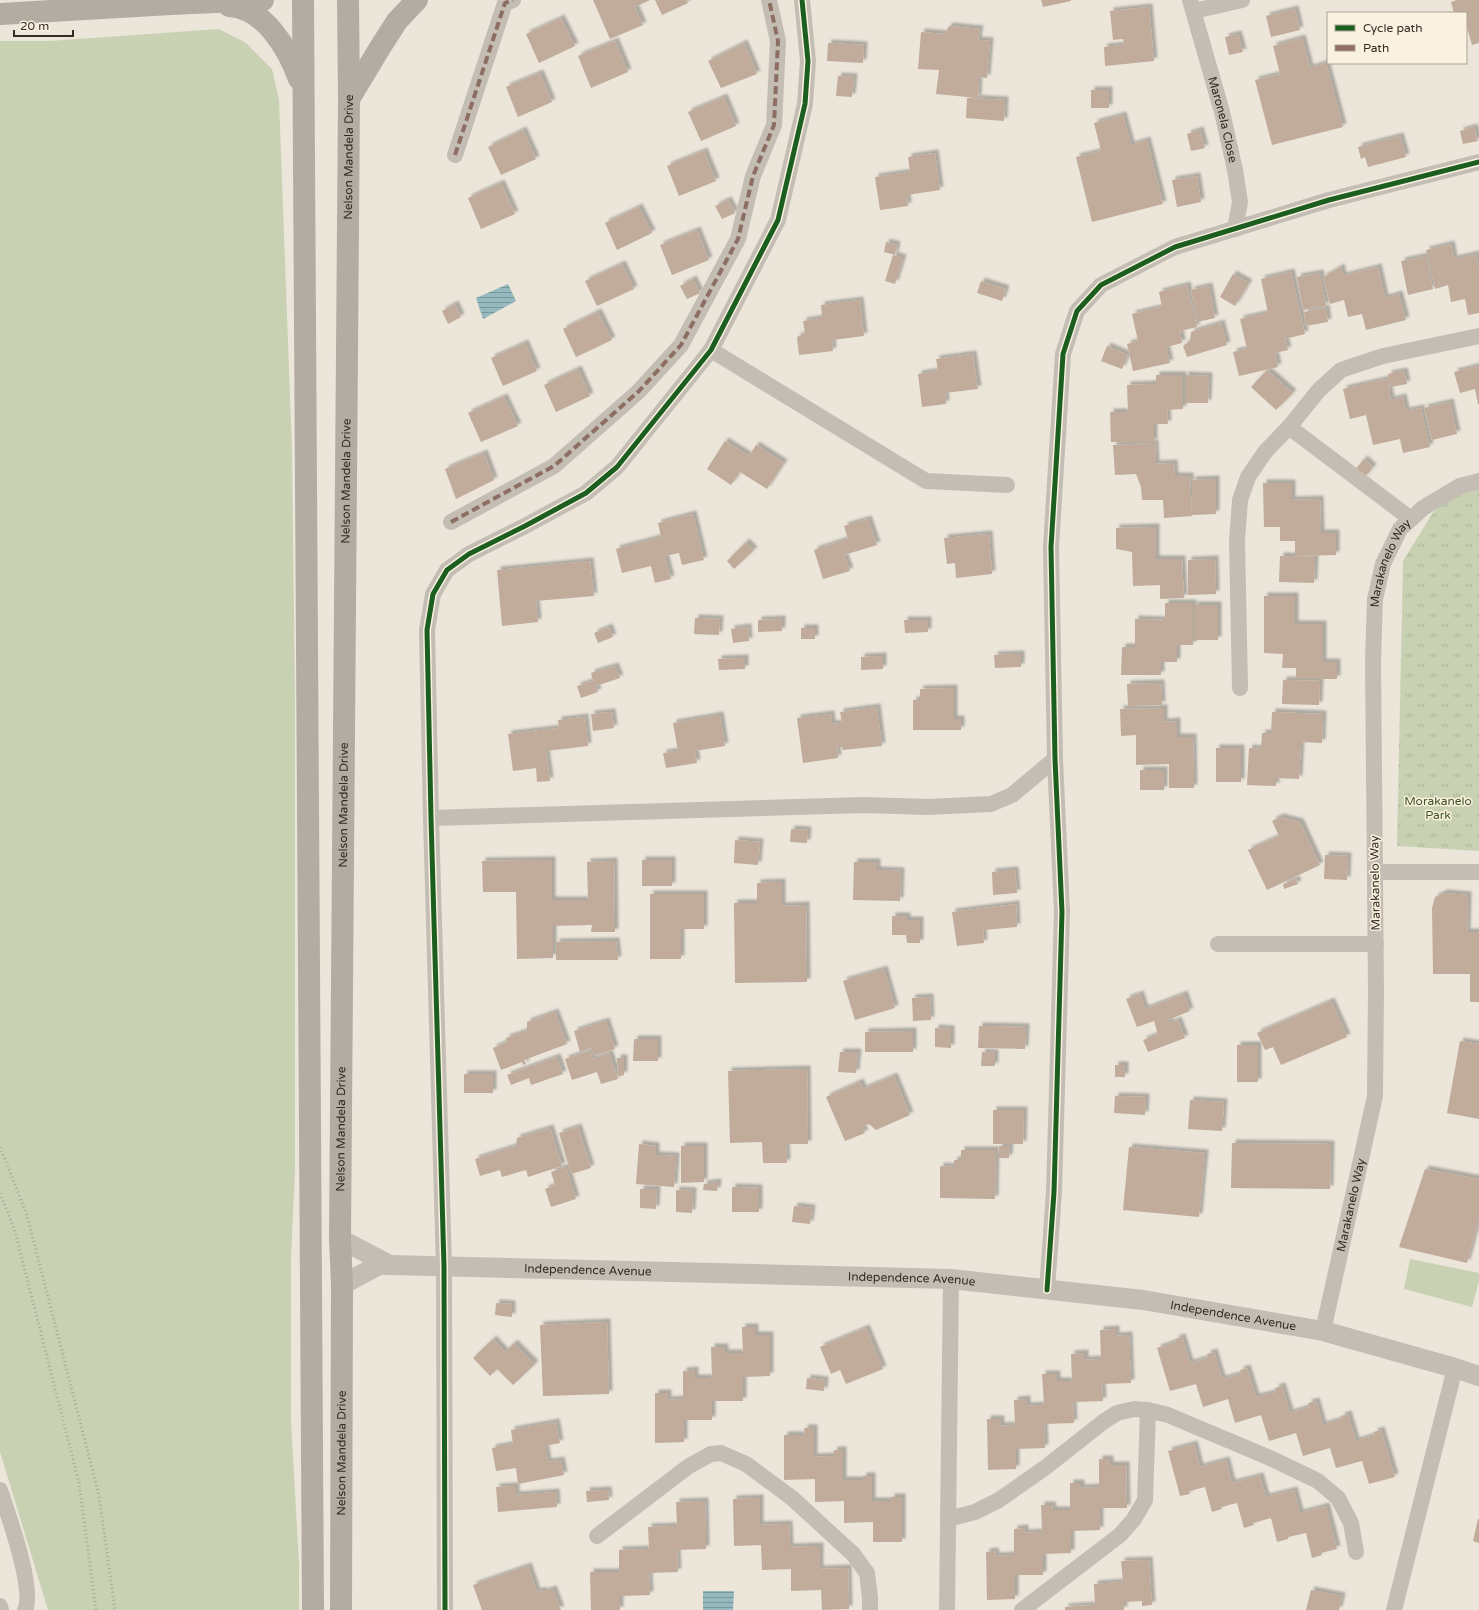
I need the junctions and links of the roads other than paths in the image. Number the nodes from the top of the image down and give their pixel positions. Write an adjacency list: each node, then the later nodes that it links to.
1 (263, 0): 9 (main road)
2 (303, 0): 12 (main road)
3 (348, 0): 13 (main road, Nelson Mandela Drive)
4 (417, 0): 13 (main road)
5 (513, 0): 14 (street)
6 (769, 0): 23 (street)
7 (802, 0): 18 (street)
8 (1242, 0): 10 (street)
9 (171, 4): 11 (main road); 12 (main road)
10 (1192, 6): 16 (street, Maronela Close)
11 (0, 14)
12 (303, 90): 48 (main road)
13 (350, 99): 31 (main road, Nelson Mandela Drive)
14 (455, 155)
15 (1479, 162): 16 (street)
16 (1235, 229): 25 (street)
17 (1479, 336): 19 (street)
18 (711, 350): 21 (street); 26 (street)
19 (1289, 427): 22 (street); 24 (street)
20 (1479, 481): 22 (street, Marakanelo Way)
21 (1007, 485)
22 (1411, 519): 27 (street, Marakanelo Way)
23 (451, 522)
24 (1240, 688)
25 (1056, 759): 26 (street); 36 (street)
26 (430, 818): 33 (street)
27 (1374, 872): 28 (street); 30 (street, Marakanelo Way)
28 (1479, 872)
29 (1218, 944): 30 (street)
30 (1376, 944): 37 (street, Marakanelo Way)
31 (340, 1239): 32 (street, Independence Avenue); 35 (main road, Nelson Mandela Drive)
32 (390, 1264): 33 (street, Independence Avenue); 35 (street)
33 (444, 1266): 34 (street, Independence Avenue); 50 (street)
34 (951, 1280): 36 (street, Independence Avenue); 42 (street)
35 (342, 1285): 49 (main road, Nelson Mandela Drive)
36 (1047, 1290): 37 (street, Independence Avenue)
37 (1323, 1331): 38 (street, Independence Avenue)
38 (1455, 1368): 39 (street, Independence Avenue); 54 (street)
39 (1479, 1376)
40 (1148, 1410): 42 (street); 44 (street); 53 (street)
41 (0, 1490): 47 (street)
42 (948, 1519): 52 (street)
43 (597, 1536): 51 (street)
44 (1356, 1552)
45 (0, 1606): 46 (street)
46 (1, 1610)
47 (25, 1610)
48 (313, 1610)
49 (341, 1610)
50 (445, 1610)
51 (870, 1610)
52 (947, 1610)
53 (1022, 1610)
54 (1394, 1610)

